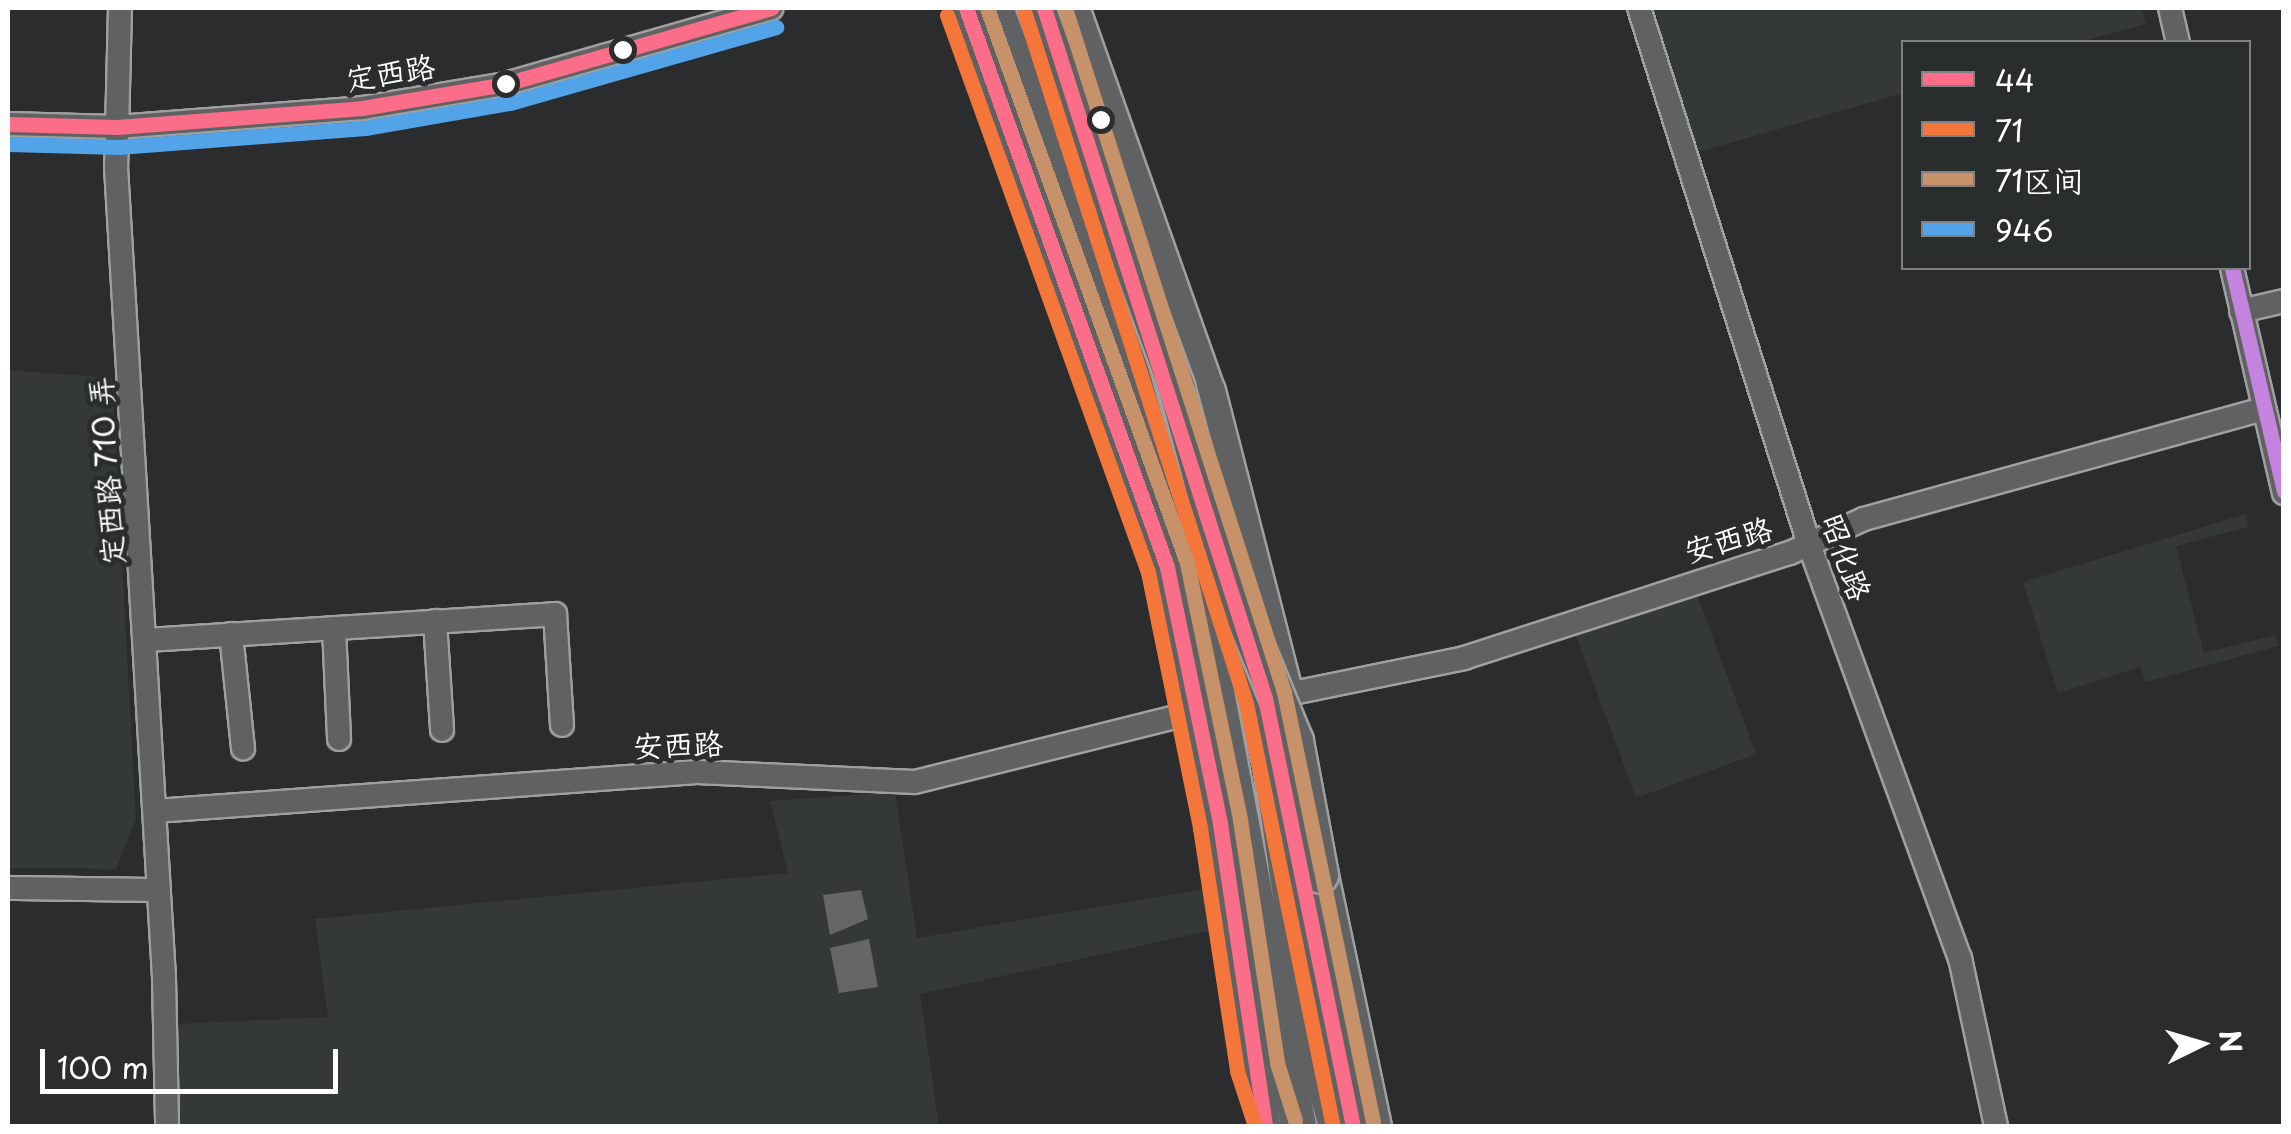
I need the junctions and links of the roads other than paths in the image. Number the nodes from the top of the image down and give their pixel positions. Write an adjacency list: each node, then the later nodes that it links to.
1 (120, 8): 11 (street, 定西路 710 弄)
2 (771, 8): 11 (street, 定西路)
3 (966, 8): 26 (main road)
4 (995, 8): 34 (highway)
5 (1043, 8): 16 (main road); 20 (highway, bridge)
6 (1074, 8): 12 (main road)
7 (1640, 8): 19 (street, 昭化路)
8 (2170, 8): 9 (street)
9 (2178, 40)
10 (8, 124): 11 (street, 定西路)
11 (117, 127): 24 (street, 定西路 710 弄)
12 (1155, 234): 16 (main road); 25 (main road)
13 (2232, 270): 15 (street)
14 (2284, 301): 15 (street)
15 (2241, 311): 17 (street)
16 (1152, 332): 25 (main road)
17 (2263, 409): 18 (street); 19 (street, 安西路)
18 (2284, 493)
19 (1809, 544): 25 (street, 安西路); 44 (street, 昭化路)
20 (1227, 576): 40 (highway, bridge); 42 (highway, bridge)
21 (435, 621): 22 (street); 27 (street); 28 (street)
22 (334, 628): 23 (street); 29 (street)
23 (231, 634): 24 (street); 30 (street)
24 (146, 640): 31 (street, 定西路 710 弄)
25 (1276, 697): 41 (main road); 43 (main road)
26 (1196, 712): 31 (street, 安西路); 34 (main road)
27 (562, 725)
28 (442, 730)
29 (339, 739)
30 (244, 748)
31 (155, 812): 33 (street, 定西路 710 弄)
32 (8, 888): 33 (street)
33 (159, 890): 35 (street, 定西路 710 弄)
34 (1272, 1066): 36 (main road); 37 (main road); 38 (highway); 39 (highway)
35 (167, 1126)
36 (1265, 1126)
37 (1276, 1126)
38 (1283, 1126)
39 (1298, 1126)
40 (1336, 1126)
41 (1353, 1126)
42 (1373, 1126)
43 (1386, 1126)
44 (1996, 1126)

